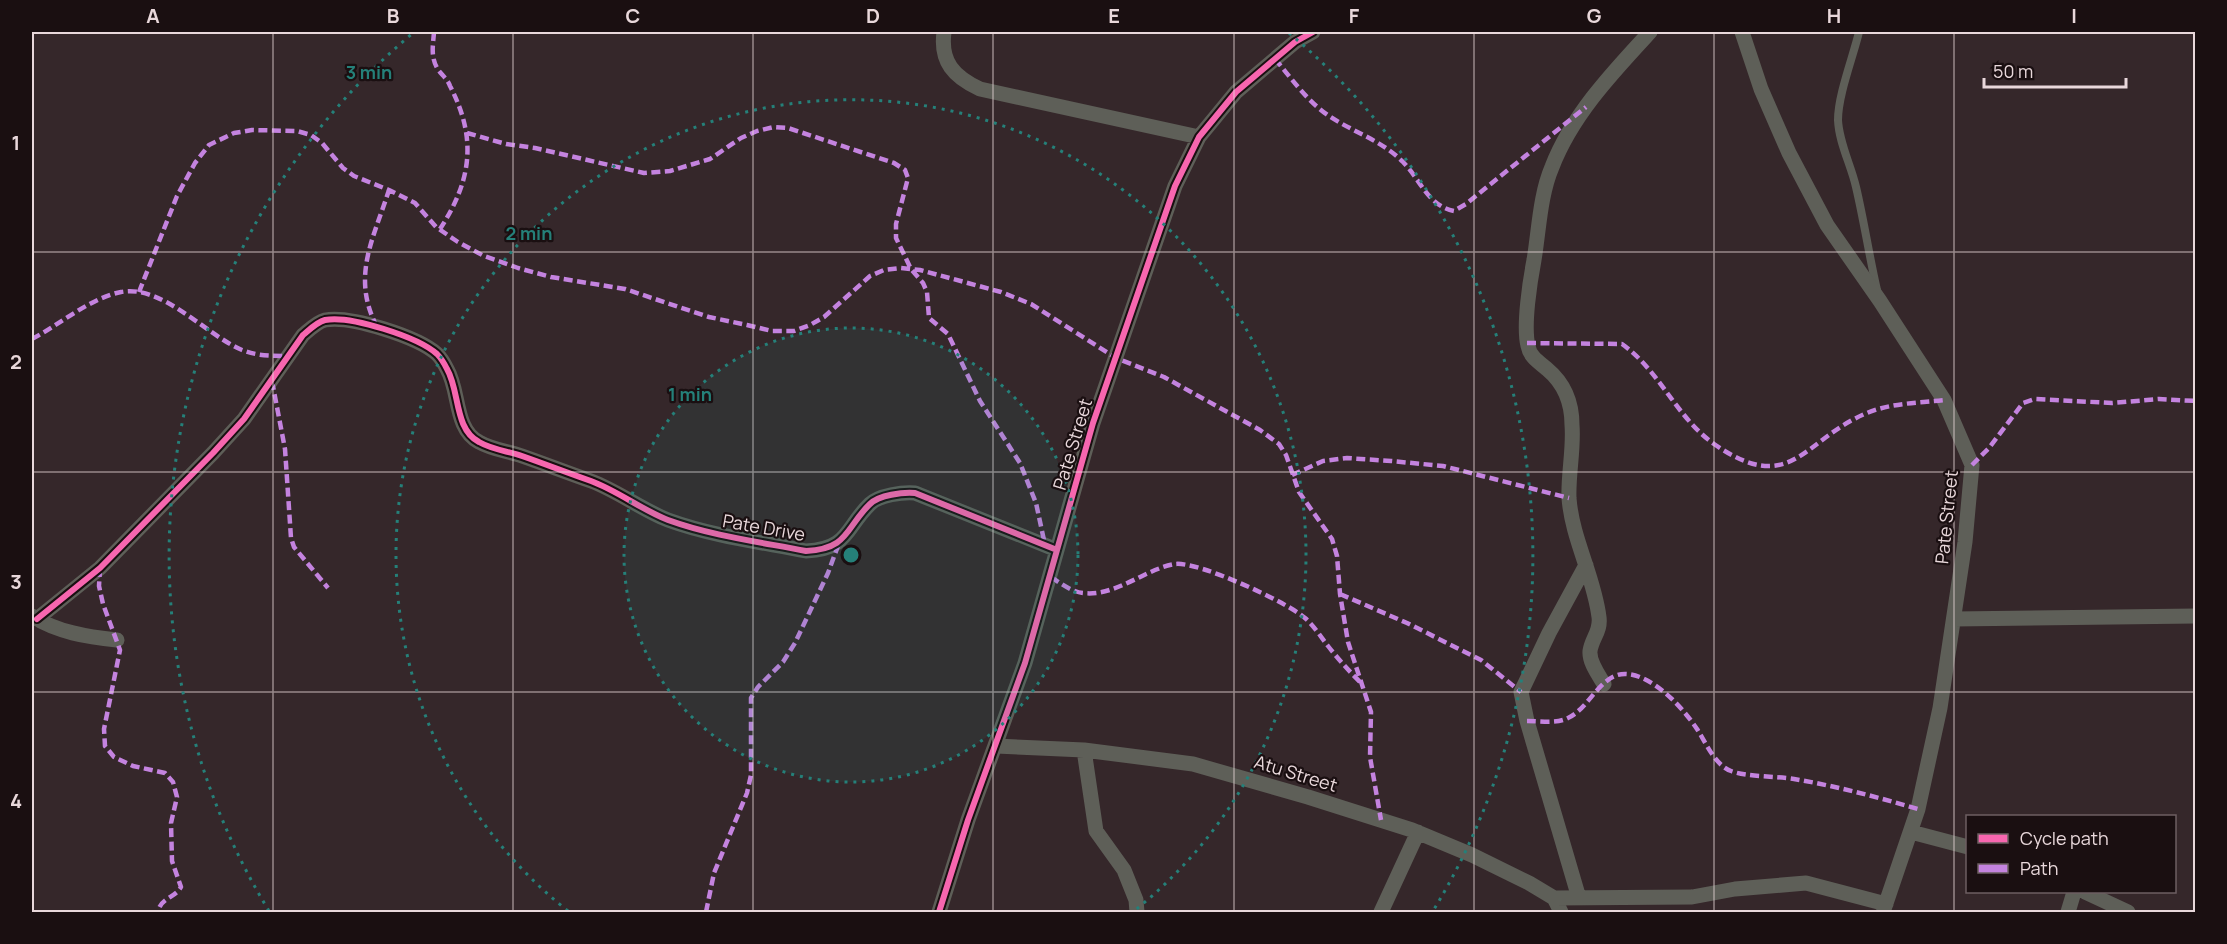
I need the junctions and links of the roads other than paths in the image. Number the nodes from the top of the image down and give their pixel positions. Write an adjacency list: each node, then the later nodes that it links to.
1 (944, 32): 6 (street)
2 (1313, 32): 6 (street, Pate Street)
3 (1650, 32): 9 (street)
4 (1742, 32): 7 (street, Pate Street)
5 (1859, 32): 7 (lane)
6 (1199, 136): 8 (street, Pate Street)
7 (1880, 302): 12 (street, Pate Street)
8 (1057, 549): 11 (street, Pate Drive); 15 (street, Pate Street)
9 (1586, 565): 14 (street); 22 (street)
10 (2196, 616): 12 (street)
11 (34, 617): 13 (street)
12 (1954, 619): 18 (street, Pate Street)
13 (117, 640)
14 (1604, 684)
15 (996, 746): 16 (street, Atu Street); 26 (street, Pate Street)
16 (1084, 750): 17 (street, Atu Street); 27 (street)
17 (1418, 832): 24 (street, Atu Street); 28 (street)
18 (1911, 832): 19 (street); 25 (street, Pate Street)
19 (1966, 846)
20 (2073, 893): 30 (street)
21 (2089, 893): 31 (street)
22 (1579, 898): 23 (street); 24 (street)
23 (1649, 899): 25 (street); 29 (street)
24 (1557, 905)
25 (1885, 908)
26 (939, 912)
27 (1137, 912)
28 (1382, 912)
29 (1637, 912)
30 (2068, 912)
31 (2128, 912)

